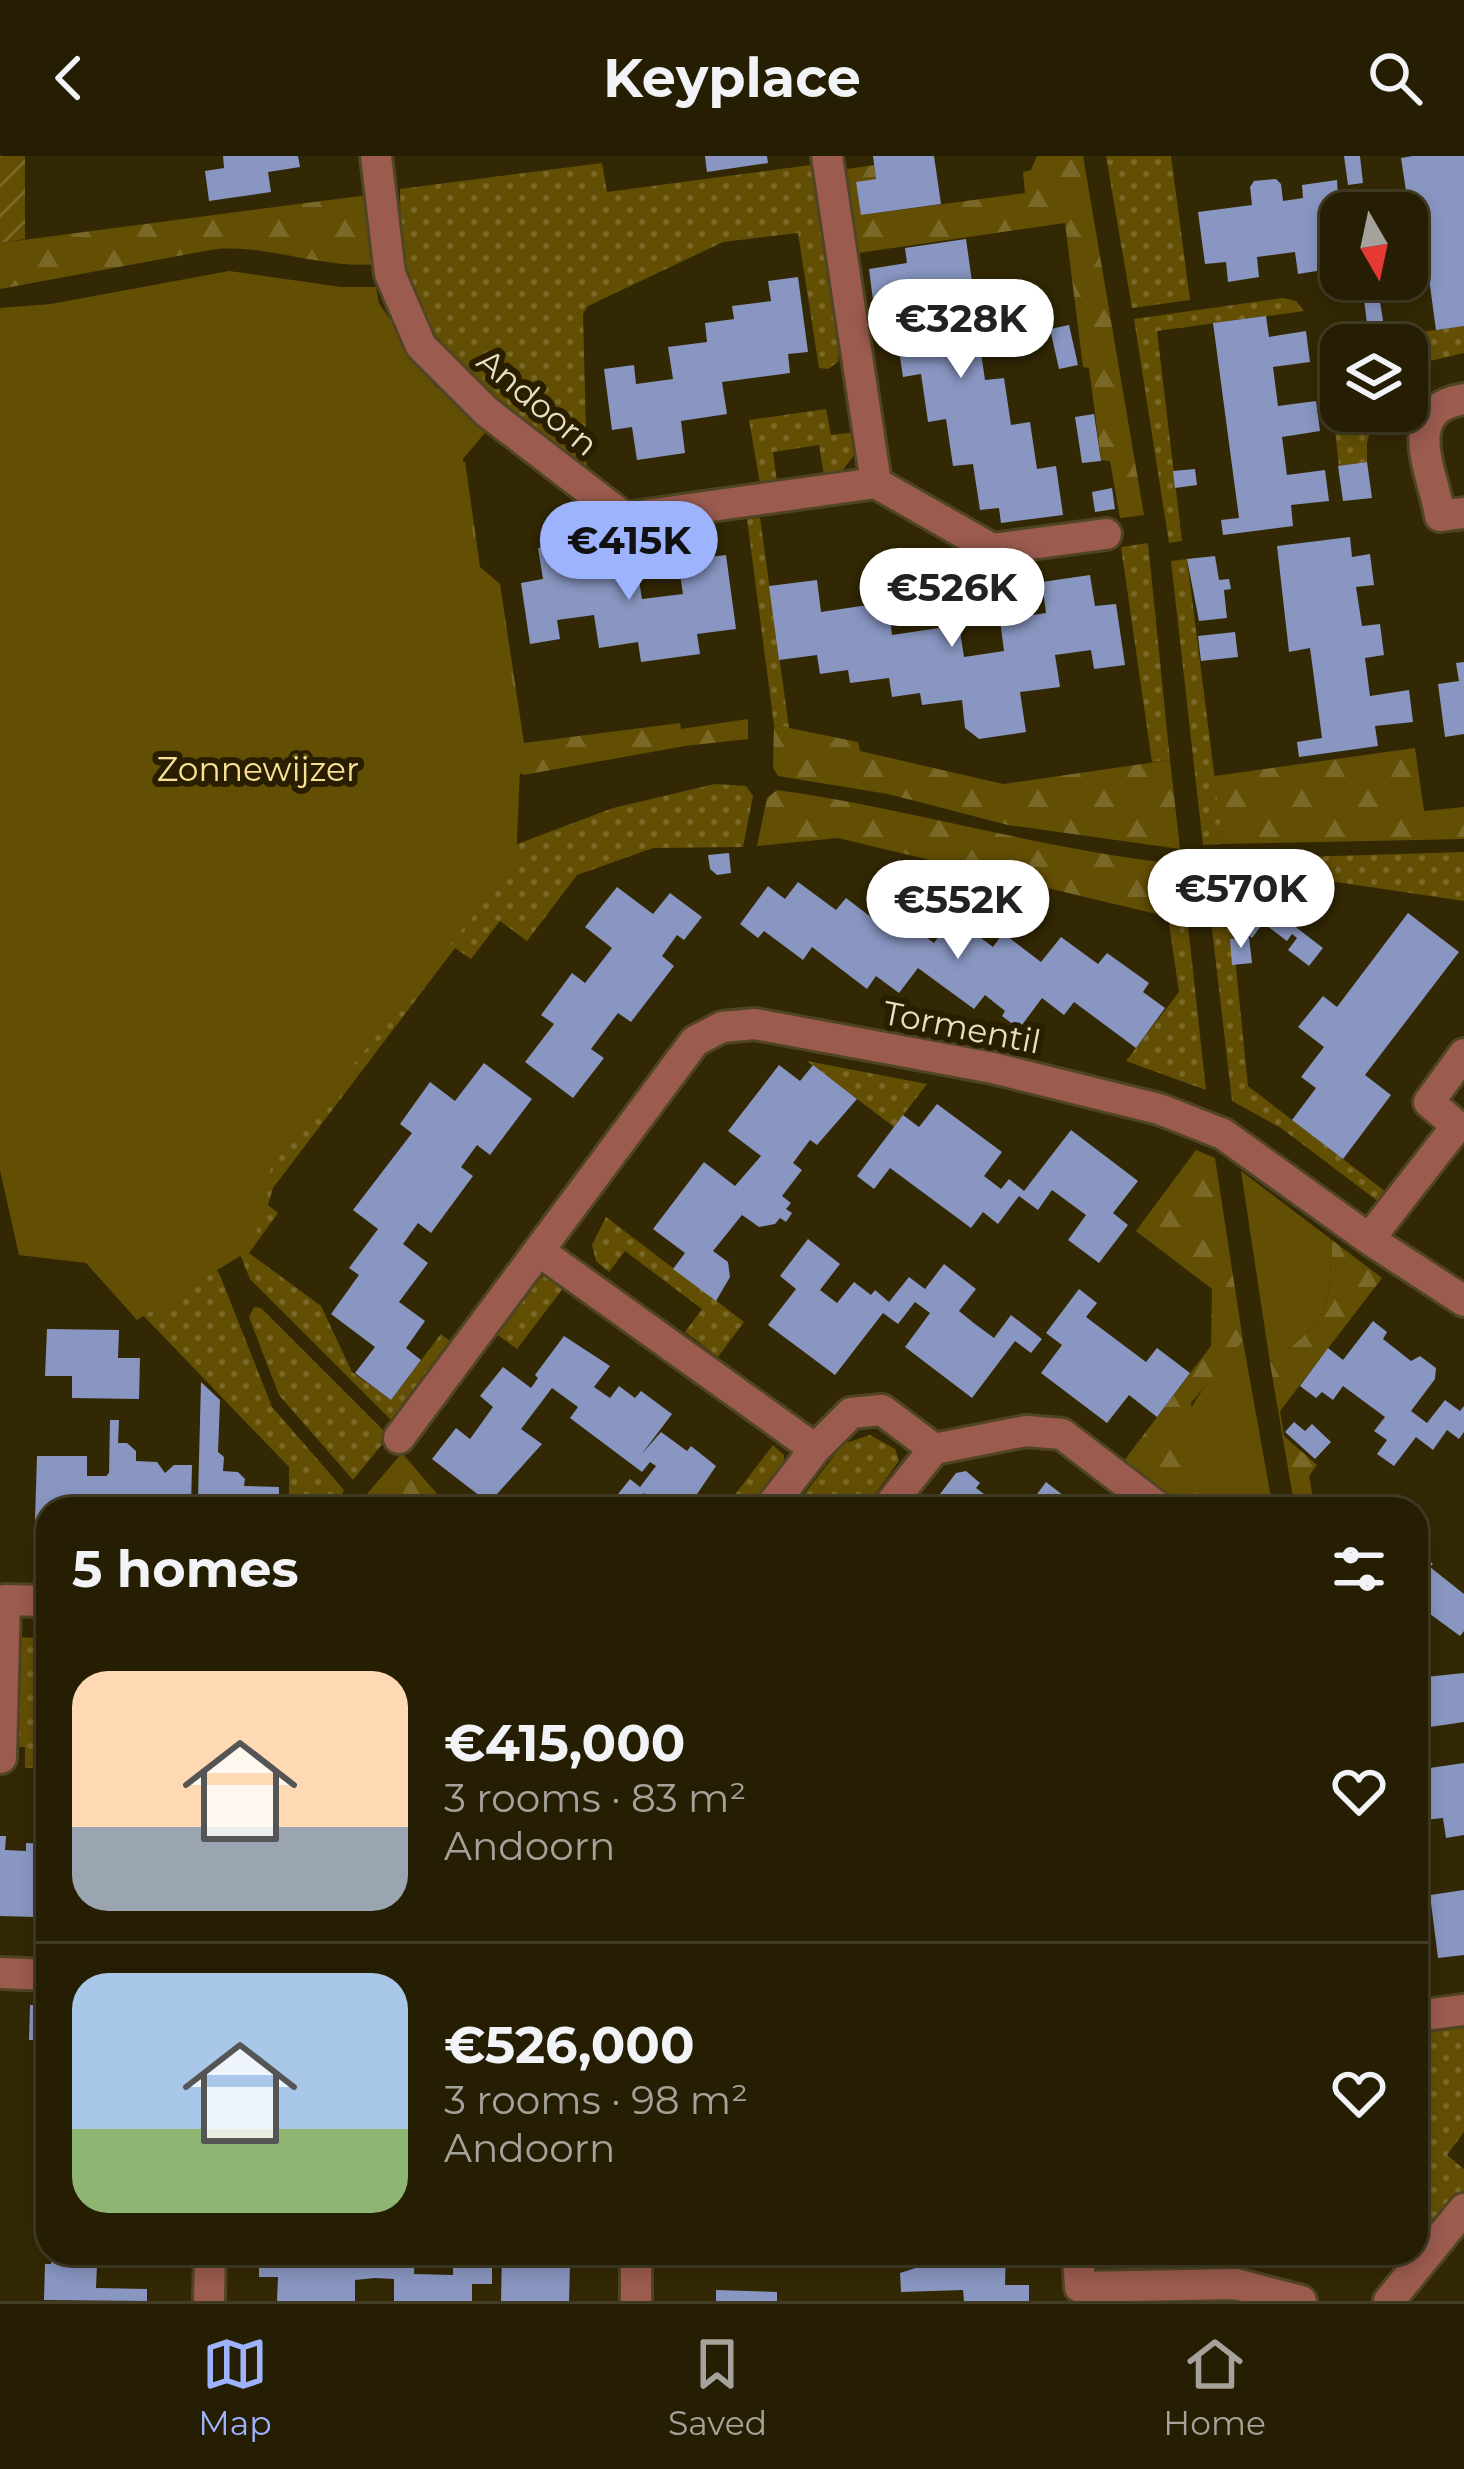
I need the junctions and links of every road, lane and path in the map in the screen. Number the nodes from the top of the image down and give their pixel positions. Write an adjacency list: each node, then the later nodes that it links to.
1 (376, 156): 4 (street, Andoorn)
2 (827, 156): 4 (street)
3 (1464, 399): 5 (street)
4 (876, 483): 6 (street)
5 (1464, 513)
6 (1106, 534)
7 (1464, 1054): 8 (street)
8 (1369, 1239): 9 (street, Tormentil); 10 (street, Tormentil)
9 (538, 1251): 11 (street, Tormentil); 12 (street)
10 (1464, 1301)
11 (398, 1438)
12 (815, 1448): 13 (street); 14 (street)
13 (934, 1449): 15 (street); 16 (street)
14 (778, 1497)
15 (896, 1497)
16 (1144, 1497)
17 (2, 1595): 18 (street); 19 (street)
18 (36, 1599)
19 (1, 1758)
20 (0, 1973): 21 (street)
21 (36, 1974)
22 (1464, 2010): 23 (street)
23 (1428, 2014)
24 (1464, 2209): 25 (street)
25 (1428, 2253)
26 (210, 2265): 30 (street)
27 (637, 2265): 31 (street)
28 (1079, 2265): 32 (street)
29 (1418, 2265): 33 (street)
30 (209, 2301)
31 (636, 2301)
32 (1301, 2301)
33 (1389, 2301)

